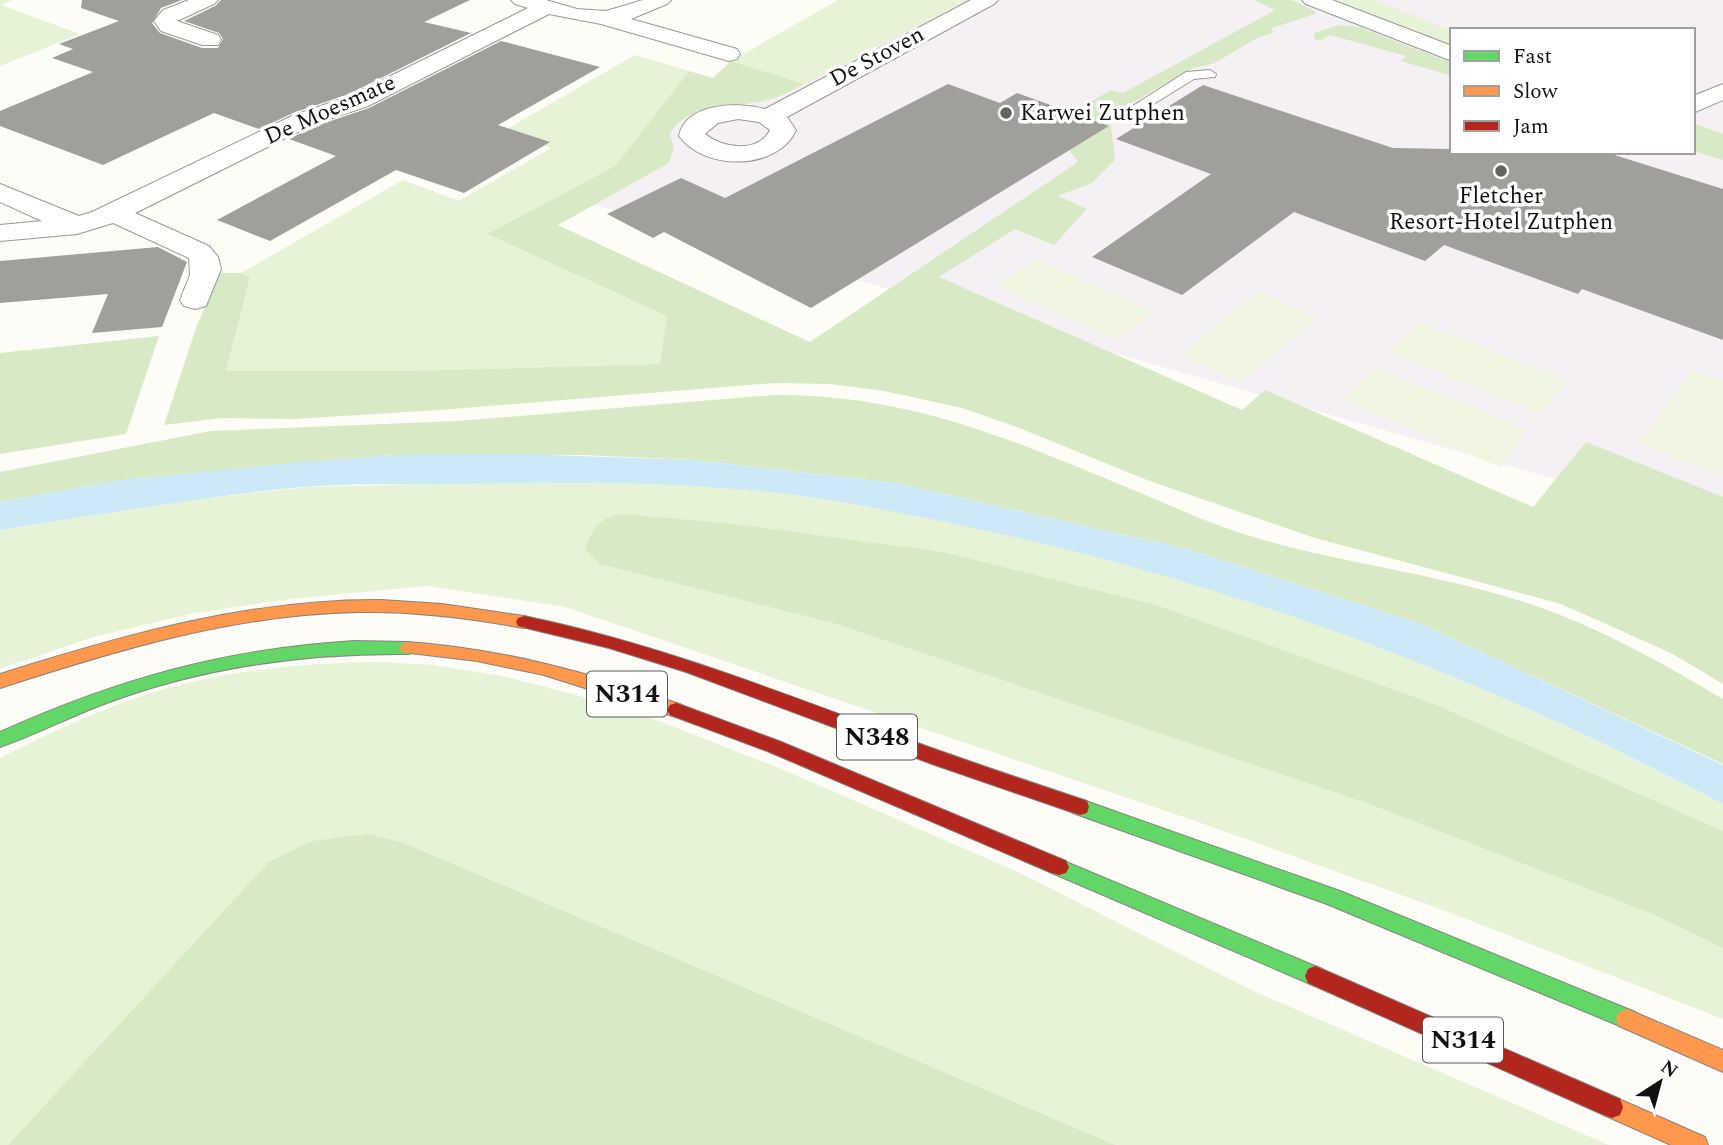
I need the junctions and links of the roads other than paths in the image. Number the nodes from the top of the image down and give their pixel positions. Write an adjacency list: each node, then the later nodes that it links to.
1 (207, 0): 8 (street)
2 (520, 0): 6 (street)
3 (660, 0): 7 (street)
4 (988, 0): 14 (street, De Stoven)
5 (1313, 0): 9 (street)
6 (547, 7): 7 (street); 17 (street, De Moesmate)
7 (606, 19): 10 (street)
8 (210, 40)
9 (1450, 53)
10 (729, 54)
11 (1210, 74): 15 (lane)
12 (1723, 91): 13 (street)
13 (1695, 105)
14 (768, 117)
15 (1121, 118)
16 (0, 192): 18 (street)
17 (113, 213): 18 (street, De Moesmate); 20 (street)
18 (77, 226): 19 (street, De Moesmate)
19 (0, 233)
20 (195, 300)
21 (0, 681): 23 (main road, N348)
22 (0, 740): 24 (main road, N314)
23 (1723, 1061)
24 (1697, 1145)

